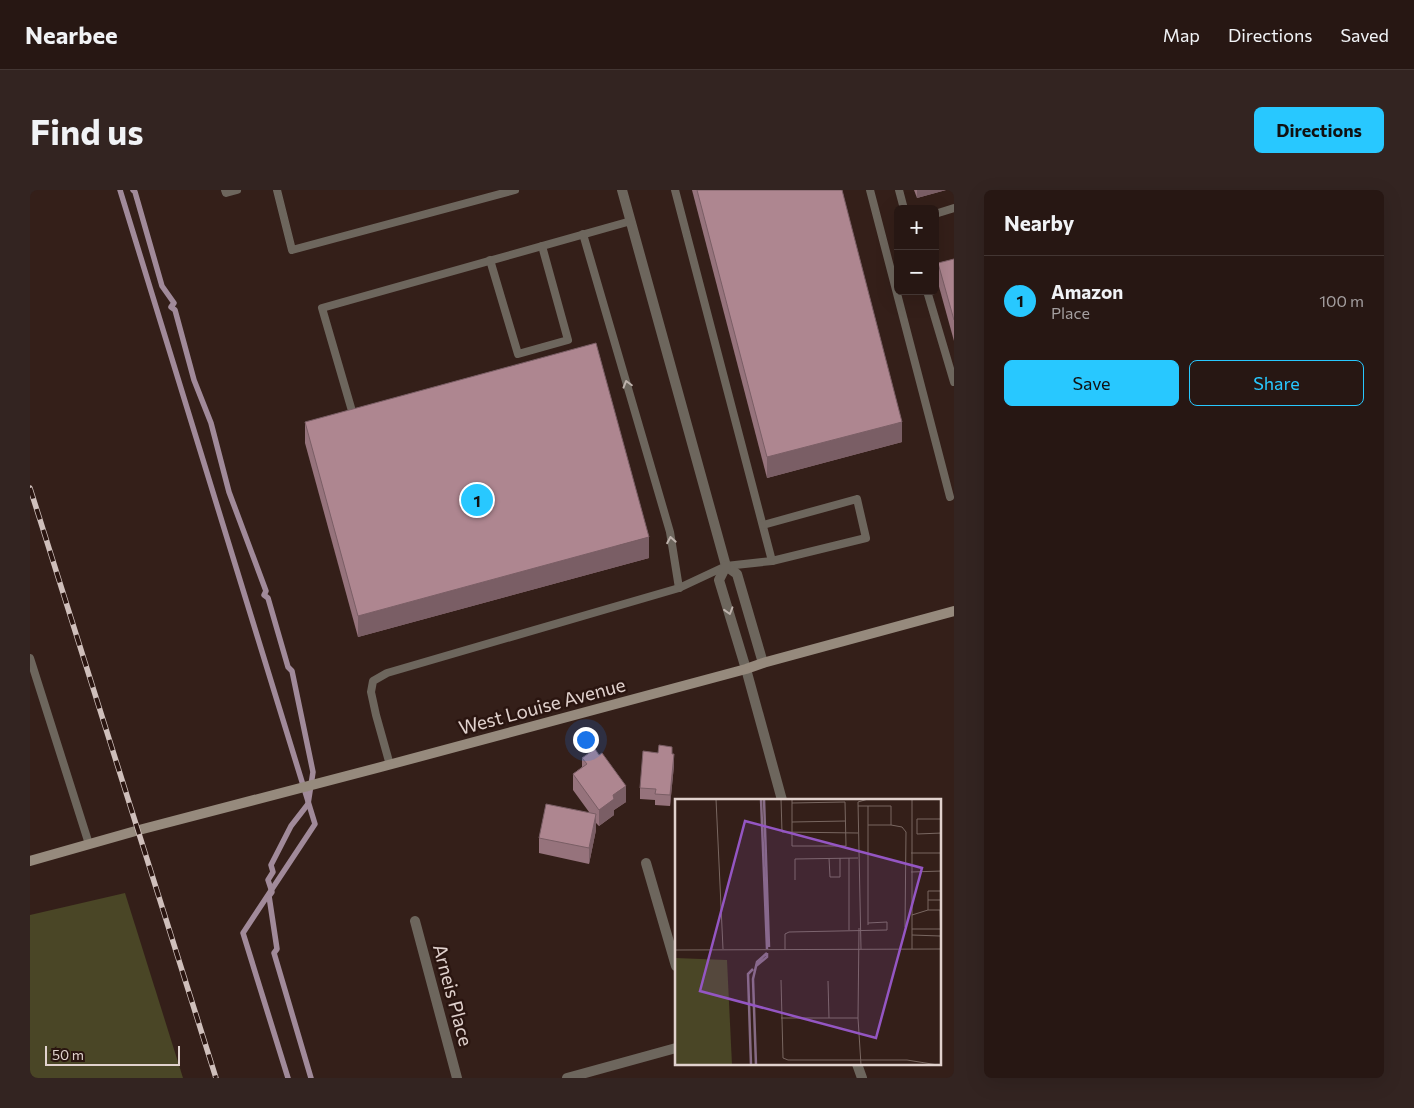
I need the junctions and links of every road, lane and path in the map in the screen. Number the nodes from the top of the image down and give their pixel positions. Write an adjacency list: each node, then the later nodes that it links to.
1 (225, 190): 2 (lane)
2 (237, 190)
3 (277, 190): 4 (lane)
4 (515, 190)
5 (622, 190): 12 (street)
6 (675, 190): 20 (lane)
7 (870, 190): 19 (lane)
8 (898, 190): 9 (lane)
9 (903, 205)
10 (954, 208): 11 (lane)
11 (939, 213)
12 (631, 220): 13 (lane); 22 (street)
13 (583, 234): 14 (lane); 23 (lane, one-way to 13)
14 (542, 246): 15 (lane); 15 (lane)
15 (490, 260): 18 (lane)
16 (929, 295): 17 (lane)
17 (954, 382)
18 (352, 411)
19 (950, 496)
20 (764, 525): 21 (lane); 21 (lane)
21 (772, 561): 22 (lane)
22 (726, 566): 23 (lane); 26 (street); 27 (street, one-way to 27)
23 (679, 588): 28 (lane)
24 (954, 611): 26 (main road, West Louise Avenue)
25 (30, 658): 30 (lane)
26 (763, 663): 27 (main road, West Louise Avenue)
27 (746, 669): 28 (main road, West Louise Avenue); 29 (street)
28 (390, 765): 30 (main road, West Louise Avenue)
29 (782, 799)
30 (89, 844): 31 (main road, West Louise Avenue)
31 (30, 861)
32 (646, 863): 34 (street)
33 (415, 920): 37 (street, Arneis Place)
34 (675, 963)
35 (675, 1048): 38 (street)
36 (858, 1066): 39 (street)
37 (457, 1078)
38 (567, 1078)
39 (862, 1078)

